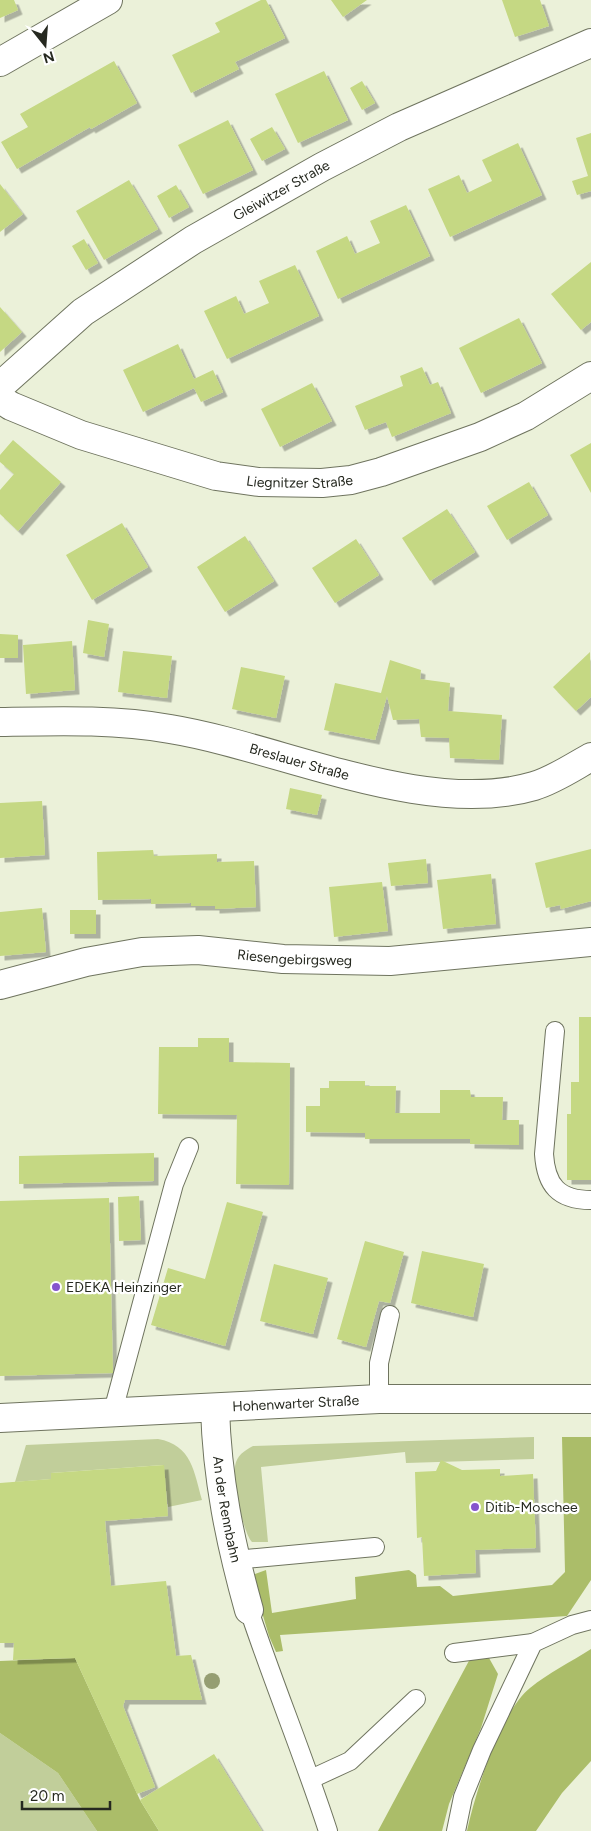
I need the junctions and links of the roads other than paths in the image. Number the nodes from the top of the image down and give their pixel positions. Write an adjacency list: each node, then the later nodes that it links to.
1 (108, 0): 3 (street)
2 (591, 43): 5 (street, Gleiwitzer Straße)
3 (0, 62)
4 (591, 376): 6 (street, Liegnitzer Straße)
5 (0, 386)
6 (0, 399)
7 (0, 722): 8 (street, Breslauer Straße)
8 (591, 757)
9 (591, 942): 10 (street, Riesengebirgsweg)
10 (0, 985)
11 (555, 1031): 13 (lane)
12 (189, 1147): 18 (lane)
13 (591, 1200)
14 (390, 1315): 15 (lane)
15 (379, 1399): 16 (street, Hohenwarter Straße); 17 (street, Hohenwarter Straße)
16 (591, 1399)
17 (215, 1408): 18 (street, Hohenwarter Straße); 21 (street, An der Rennbahn)
18 (114, 1411): 19 (street, Hohenwarter Straße)
19 (0, 1418)
20 (375, 1547): 21 (lane)
21 (235, 1560): 22 (street, An der Rennbahn)
22 (249, 1610): 27 (lane)
23 (591, 1620): 24 (lane)
24 (534, 1643): 25 (lane); 29 (lane)
25 (454, 1653)
26 (416, 1699): 27 (lane)
27 (311, 1779): 28 (lane)
28 (328, 1831)
29 (456, 1831)

